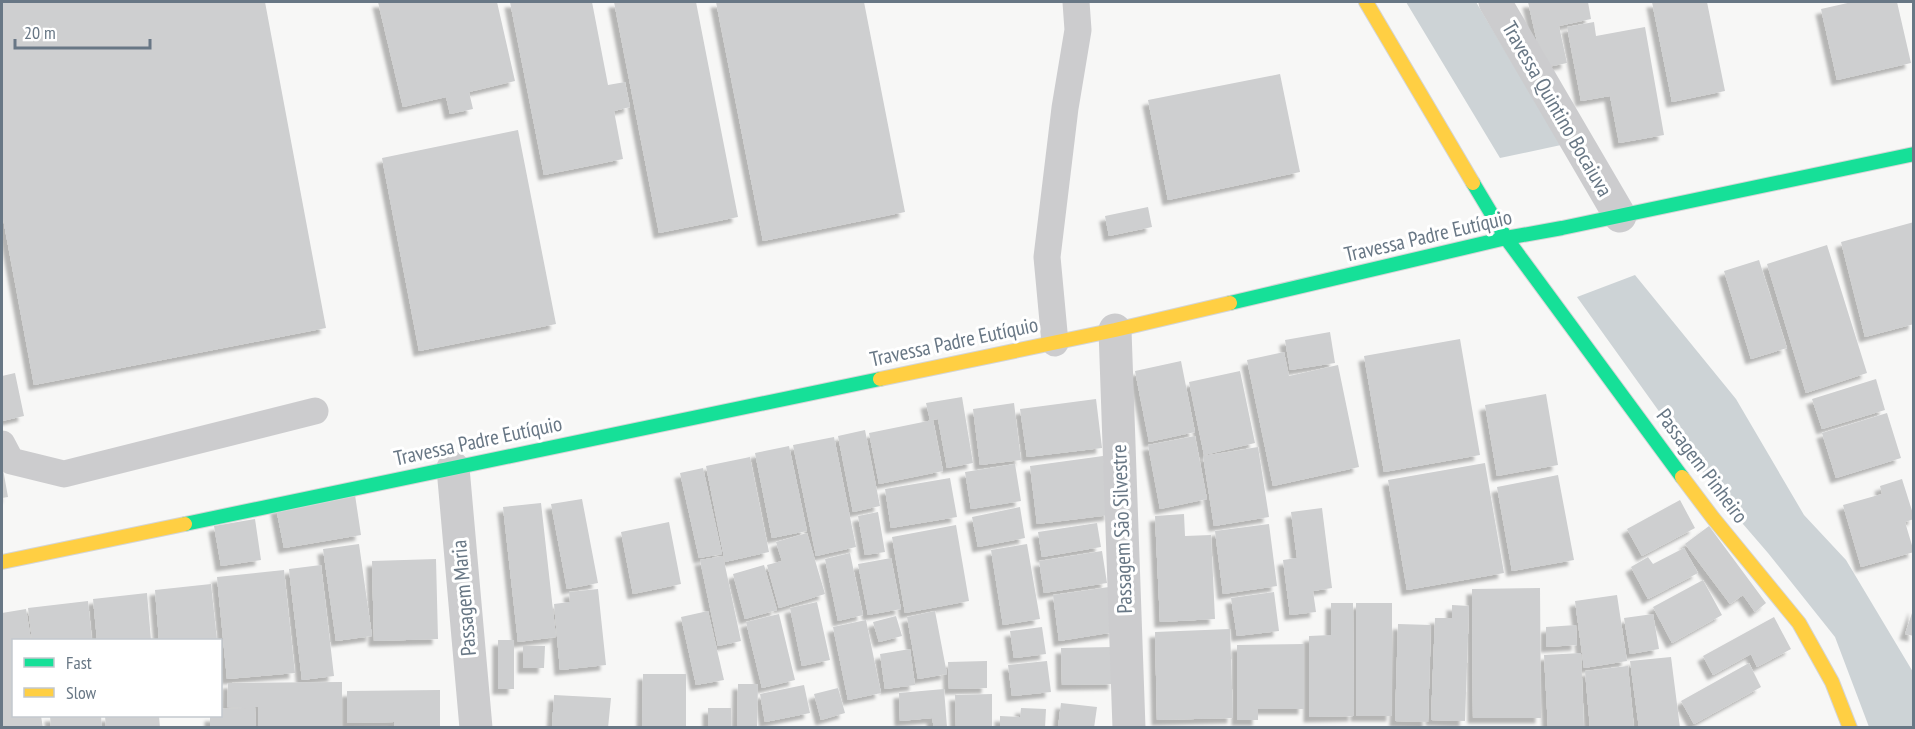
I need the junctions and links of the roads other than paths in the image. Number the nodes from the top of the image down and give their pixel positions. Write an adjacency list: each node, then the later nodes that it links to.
1 (1076, 2): 8 (lane)
2 (1366, 2): 6 (main road)
3 (1495, 2): 5 (street, Travessa Quintino Bocaiuva)
4 (1914, 154): 5 (main road, Travessa Padre Eutíquio)
5 (1620, 216): 6 (main road, Travessa Padre Eutíquio)
6 (1506, 238): 7 (main road, Travessa Padre Eutíquio); 15 (main road, Passagem Pinheiro)
7 (1115, 330): 8 (main road, Travessa Padre Eutíquio); 14 (street, Passagem São Silvestre)
8 (1055, 343): 11 (main road, Travessa Padre Eutíquio)
9 (315, 411): 10 (lane)
10 (2, 444)
11 (453, 468): 12 (main road, Travessa Padre Eutíquio); 13 (street, Passagem Maria)
12 (2, 562)
13 (476, 728)
14 (1129, 728)
15 (1850, 728)

